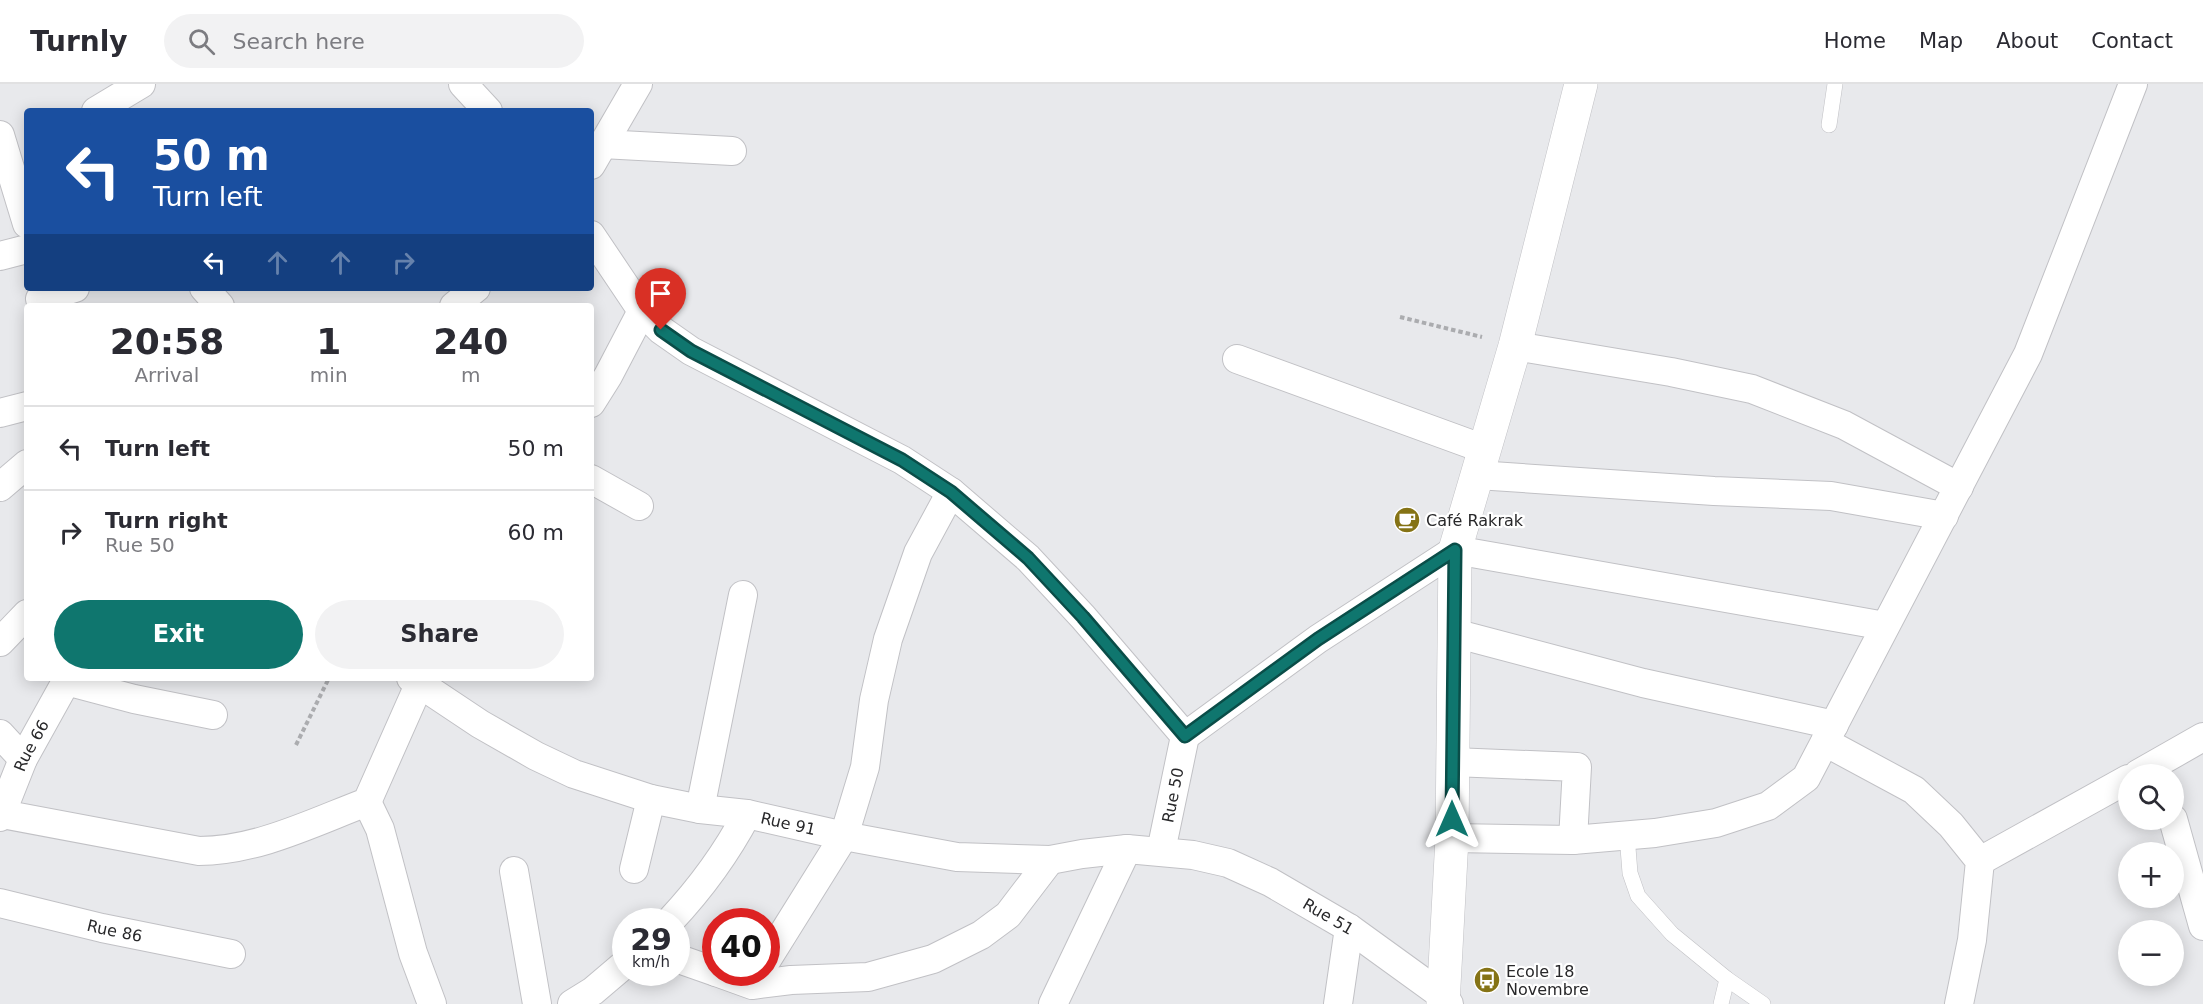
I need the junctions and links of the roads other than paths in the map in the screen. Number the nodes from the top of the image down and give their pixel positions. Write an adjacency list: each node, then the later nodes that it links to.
1 (141, 84): 7 (street)
2 (463, 84): 8 (street)
3 (638, 84): 12 (street)
4 (1581, 84): 25 (street)
5 (1835, 84): 9 (lane)
6 (2133, 84): 34 (street)
7 (101, 108)
8 (485, 108)
9 (1829, 125)
10 (0, 135): 13 (street)
11 (732, 151): 12 (street)
12 (596, 154)
13 (12, 160): 14 (street)
14 (24, 211)
15 (594, 239): 24 (street)
16 (24, 250): 17 (street)
17 (0, 256)
18 (64, 291): 21 (street)
19 (206, 291): 22 (street)
20 (472, 291): 23 (street)
21 (40, 298)
22 (216, 303)
23 (458, 303)
24 (642, 311): 27 (street); 35 (street)
25 (1515, 346): 30 (street); 34 (street)
26 (1237, 359): 30 (street)
27 (594, 398)
28 (24, 407): 29 (street)
29 (0, 413)
30 (1481, 462): 37 (street); 38 (street)
31 (24, 467): 33 (street)
32 (594, 481): 36 (street)
33 (0, 487)
34 (1959, 487): 37 (street)
35 (951, 492): 51 (street); 64 (street)
36 (639, 506)
37 (1944, 516): 41 (street)
38 (1455, 550): 41 (street); 42 (street); 51 (street)
39 (743, 595): 59 (street)
40 (24, 617): 43 (street)
41 (1886, 626): 49 (street)
42 (1454, 633): 49 (street); 54 (street)
43 (0, 642)
44 (66, 681): 53 (street, Rue 66)
45 (74, 681): 48 (street)
46 (417, 681): 58 (street)
47 (418, 681): 57 (street, Rue 91)
48 (213, 715)
49 (1830, 733): 63 (street); 71 (street)
50 (0, 734): 53 (street)
51 (1185, 736): 68 (street, Rue 50)
52 (2203, 737): 55 (street)
53 (23, 759): 61 (street, Rue 66)
54 (1453, 762): 65 (street); 66 (street)
55 (2161, 764)
56 (2118, 785): 71 (street)
57 (651, 799): 59 (street, Rue 91); 72 (street)
58 (367, 802): 61 (street); 84 (street)
59 (700, 809): 60 (street, Rue 91)
60 (747, 814): 64 (street, Rue 91); 75 (street)
61 (1, 816)
62 (2176, 830): 76 (street)
63 (1627, 835): 66 (street); 82 (lane)
64 (844, 836): 70 (street, Rue 91); 78 (street)
65 (1452, 838): 66 (street); 83 (street)
66 (1573, 840)
67 (1127, 849): 68 (street, Rue 91); 70 (street, Rue 91); 87 (street)
68 (1161, 851): 69 (street, Rue 91)
69 (1193, 855): 77 (street, Rue 51)
70 (1050, 860): 81 (street)
71 (1980, 861): 91 (street)
72 (634, 869)
73 (514, 871): 85 (street)
74 (0, 903): 79 (street, Rue 86)
75 (681, 908)
76 (2203, 926)
77 (1349, 928): 83 (street, Rue 51); 88 (street)
78 (780, 939)
79 (231, 954)
80 (612, 975): 86 (street)
81 (780, 979)
82 (1727, 979): 89 (lane); 90 (lane)
83 (1445, 1001)
84 (432, 1004)
85 (537, 1004)
86 (572, 1004)
87 (1053, 1004)
88 (1338, 1004)
89 (1721, 1004)
90 (1763, 1004)
91 (1959, 1004)

